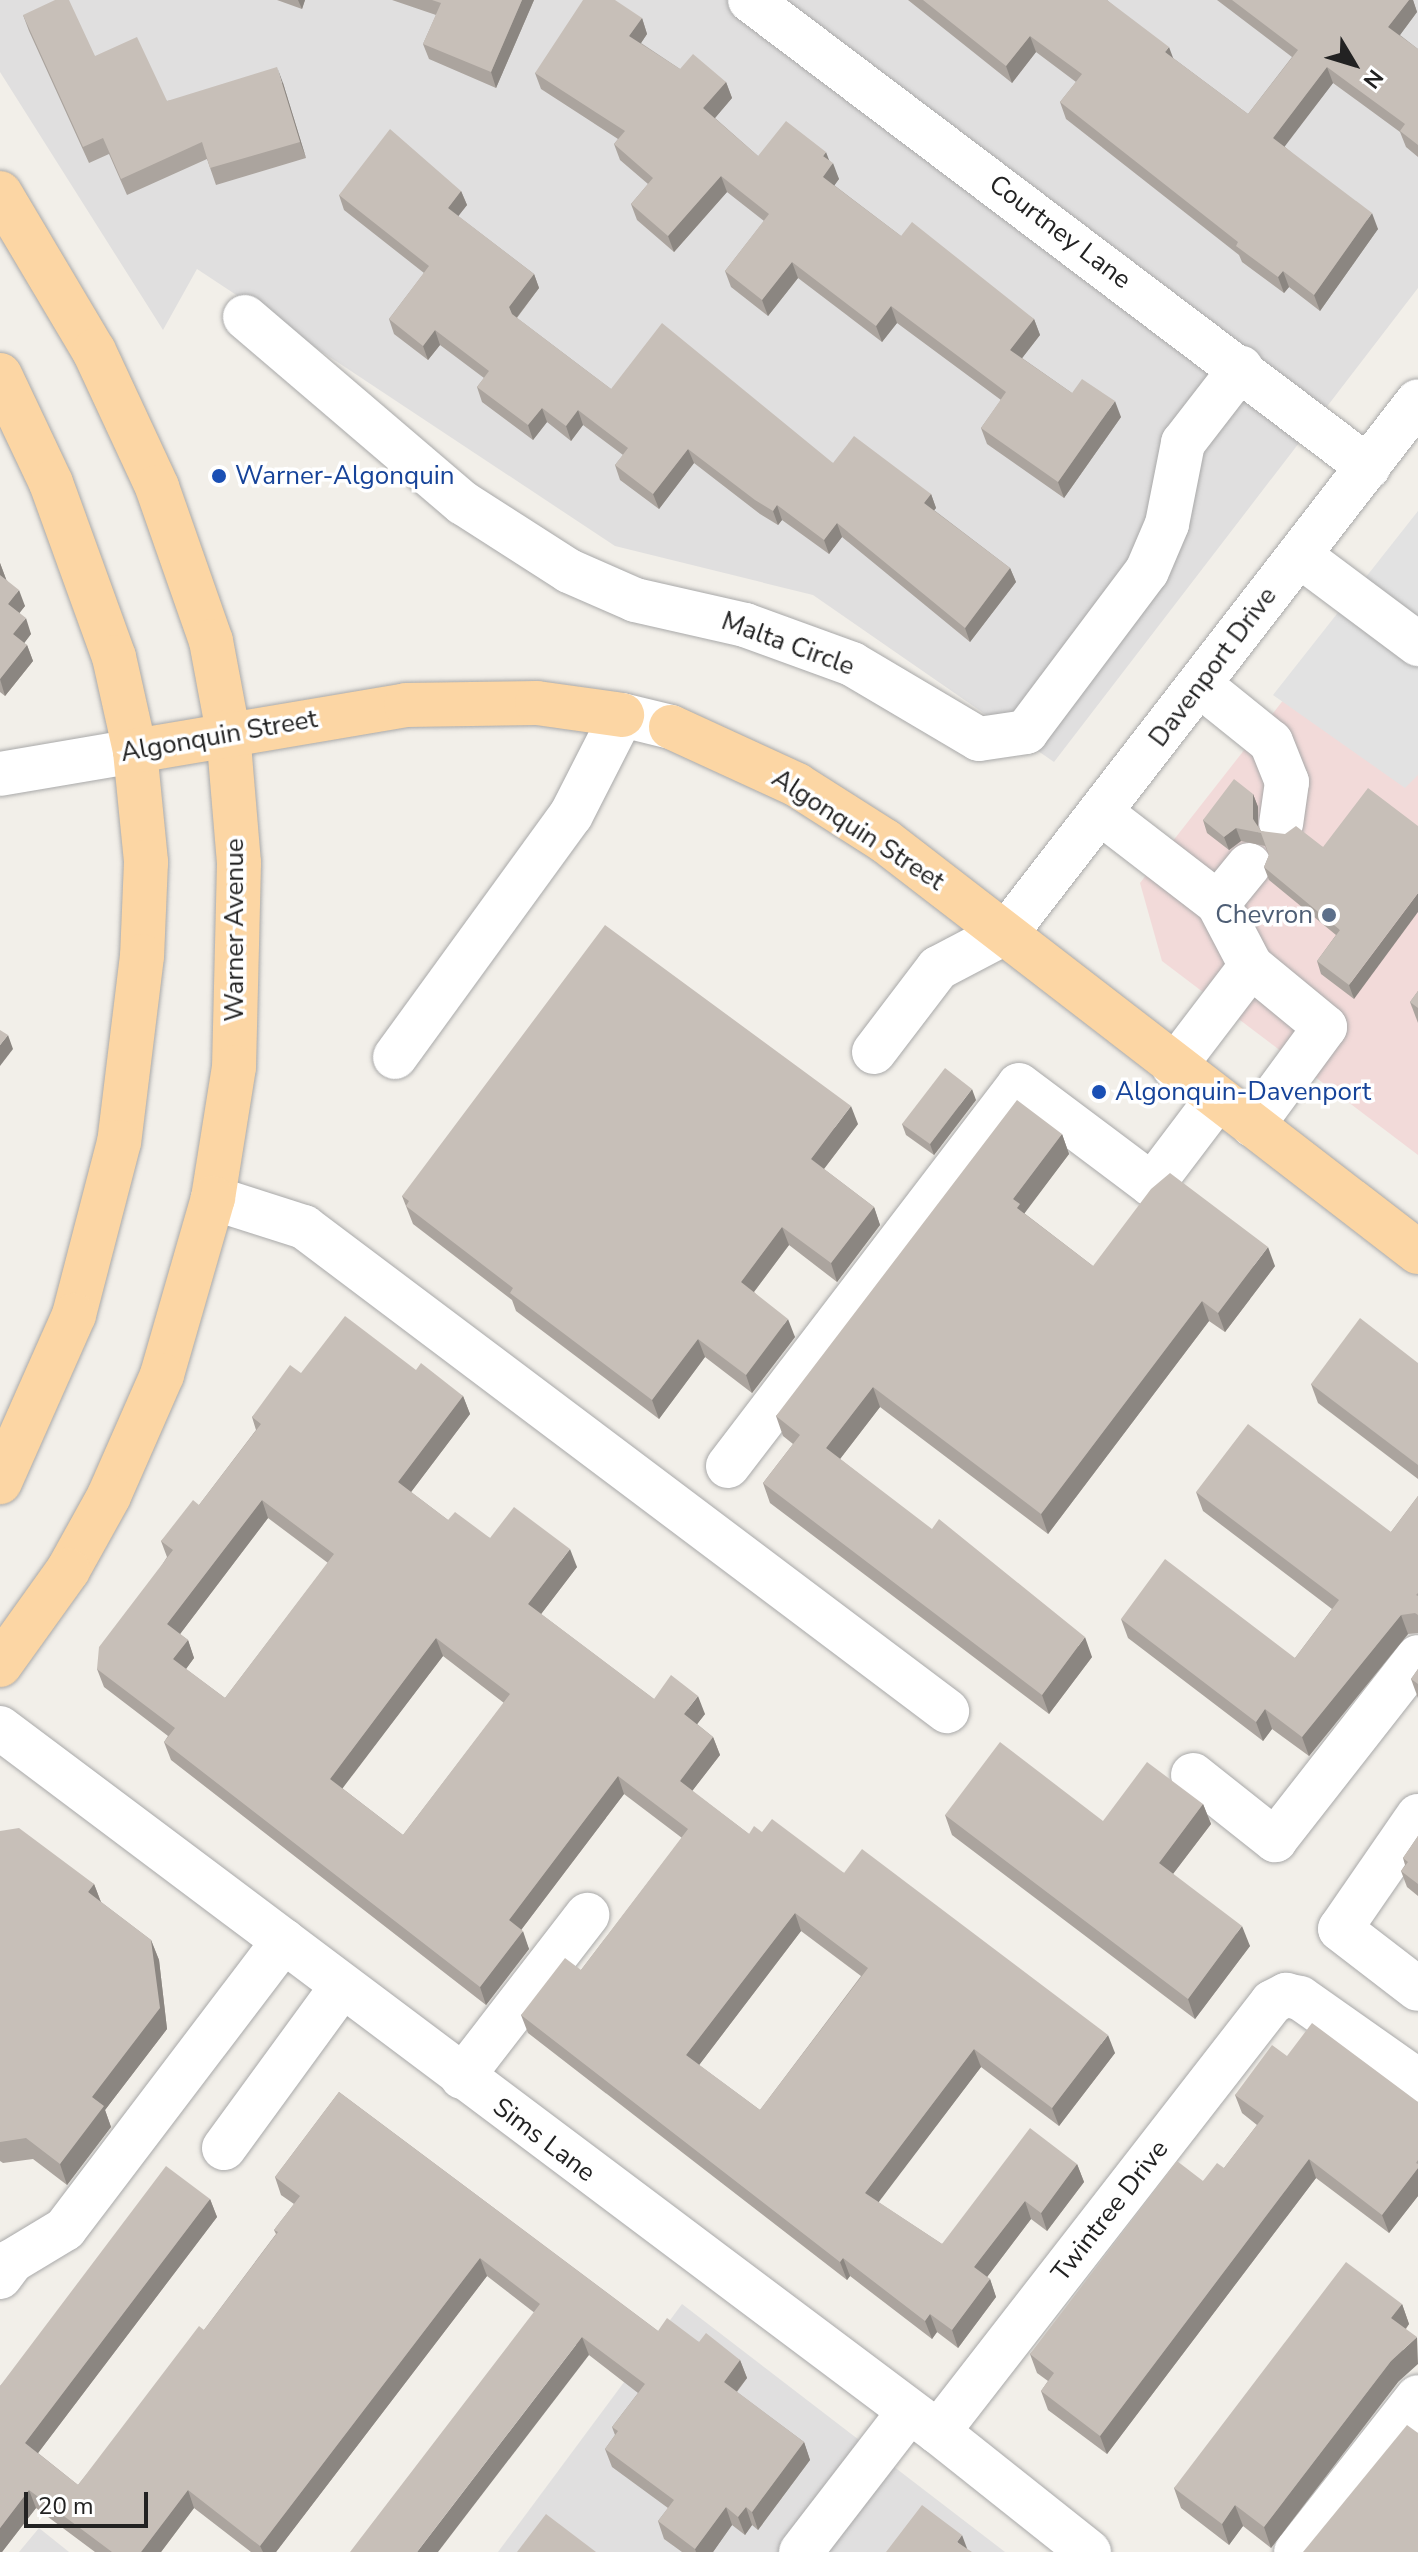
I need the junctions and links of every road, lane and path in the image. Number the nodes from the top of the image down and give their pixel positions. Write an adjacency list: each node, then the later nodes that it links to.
1 (750, 0): 4 (street, Courtney Lane)
2 (0, 193): 13 (main road, Warner Avenue)
3 (245, 317): 4 (street, Malta Circle)
4 (1241, 368): 7 (street, Courtney Lane)
5 (0, 375): 14 (main road)
6 (1418, 401): 7 (street, Davenport Drive)
7 (1368, 467): 8 (street, Davenport Drive)
8 (1299, 555): 9 (street); 10 (street, Davenport Drive)
9 (1418, 644)
10 (1200, 685): 16 (street, Davenport Drive); 17 (street)
11 (622, 715): 12 (street, Algonquin Street); 13 (main road, Algonquin Street); 23 (street)
12 (671, 727): 20 (main road, Algonquin Street)
13 (228, 732): 14 (main road, Algonquin Street); 27 (main road, Warner Avenue)
14 (135, 751): 15 (street, Algonquin Street); 30 (main road)
15 (0, 774)
16 (1101, 813): 19 (street); 20 (street, Davenport Drive)
17 (1281, 824)
18 (1249, 865): 19 (street)
19 (1218, 903): 21 (street)
20 (1007, 932): 22 (street); 24 (main road, Algonquin Street)
21 (1251, 966): 24 (street); 26 (street)
22 (874, 1052)
23 (395, 1057)
24 (1174, 1067): 25 (main road, Algonquin Street)
25 (1217, 1099): 26 (main road, Algonquin Street); 29 (street)
26 (1253, 1125): 28 (main road, Algonquin Street)
27 (213, 1198): 32 (main road, Warner Avenue); 33 (street)
28 (1418, 1252)
29 (728, 1466)
30 (0, 1482)
31 (1418, 1657): 35 (street)
32 (0, 1665)
33 (947, 1711)
34 (0, 1728): 38 (street, Sims Lane)
35 (1193, 1775)
36 (1418, 1816): 40 (street)
37 (587, 1915): 41 (street)
38 (284, 1941): 39 (street, Sims Lane); 44 (street)
39 (342, 1986): 41 (street, Sims Lane); 43 (street)
40 (1418, 1989)
41 (462, 2077): 46 (street, Sims Lane)
42 (1418, 2081): 46 (street, Twintree Drive)
43 (224, 2148)
44 (0, 2277)
45 (1418, 2397): 49 (street)
46 (924, 2422): 47 (street, Twintree Drive); 48 (street, Sims Lane)
47 (801, 2552)
48 (1089, 2552)
49 (1296, 2552)

